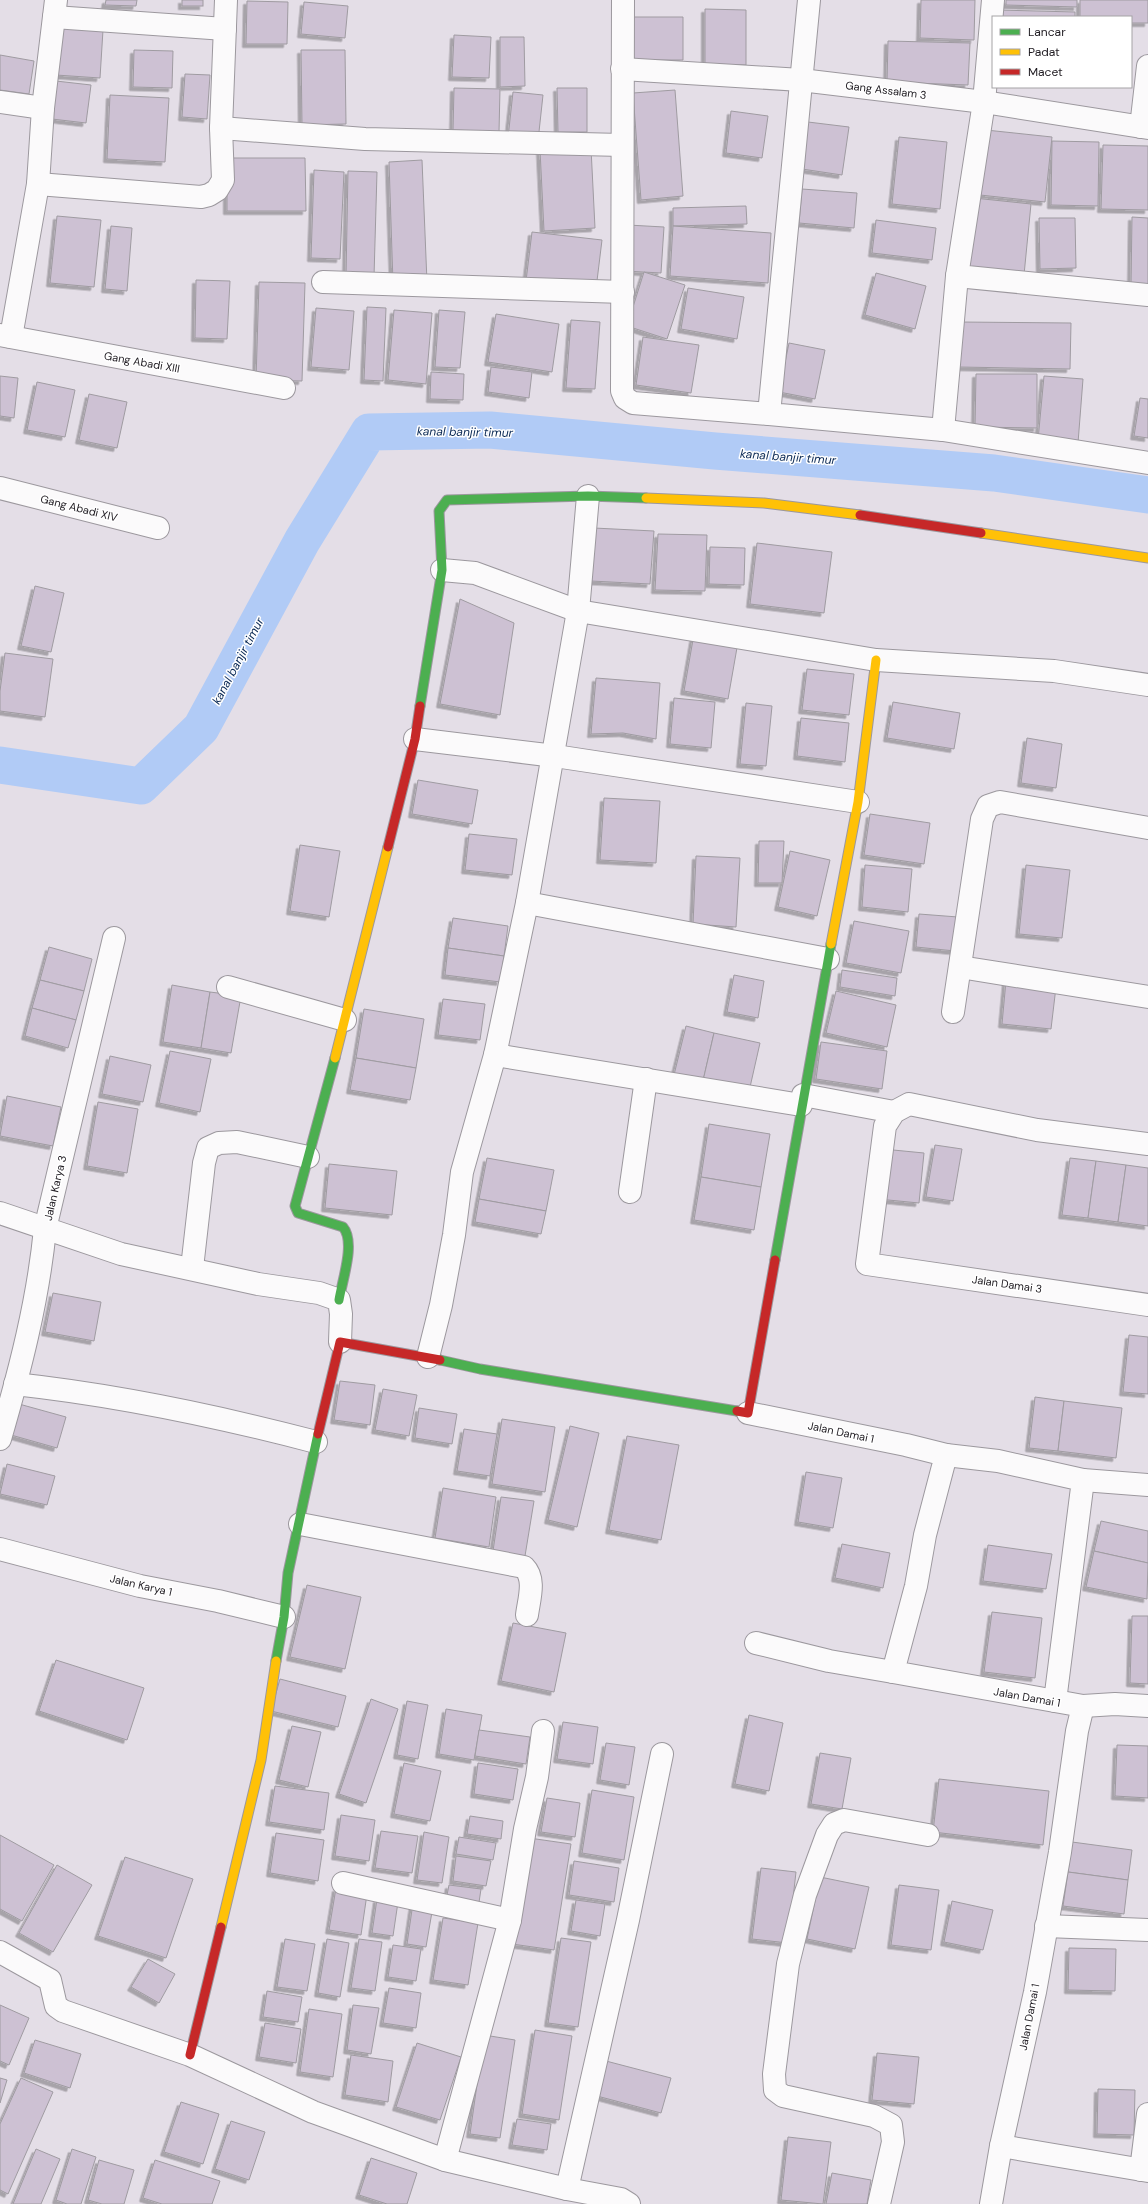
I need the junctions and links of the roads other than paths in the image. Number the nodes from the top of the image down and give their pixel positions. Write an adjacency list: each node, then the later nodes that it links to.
1 (226, 0): 6 (street)
2 (623, 0): 8 (street)
3 (809, 0): 9 (street)
4 (993, 0): 11 (street)
5 (55, 9): 6 (street); 12 (street)
6 (225, 29): 14 (street)
7 (1148, 66): 13 (street)
8 (622, 69): 9 (street, Gang Assalam 3); 15 (street)
9 (801, 80): 11 (street, Gang Assalam 3); 23 (street)
10 (0, 102): 12 (street)
11 (984, 102): 13 (street, Gang Assalam 3); 17 (street)
12 (43, 108): 16 (street)
13 (1144, 127)
14 (221, 128): 15 (street); 16 (street)
15 (622, 145): 19 (street)
16 (38, 184): 21 (street)
17 (957, 276): 20 (street); 24 (street)
18 (323, 282): 19 (street)
19 (623, 292): 23 (street)
20 (1148, 295)
21 (6, 336): 22 (street, Gang Abadi XIII)
22 (284, 388)
23 (769, 414): 24 (street)
24 (943, 430): 25 (street)
25 (1148, 464)
26 (0, 488): 28 (street, Gang Abadi XIV)
27 (588, 496): 29 (street); 30 (street); 31 (street)
28 (158, 528)
29 (1148, 558)
30 (442, 570): 31 (street); 34 (street)
31 (578, 611): 32 (street); 35 (street)
32 (876, 660): 33 (street); 36 (street)
33 (1148, 685)
34 (415, 738): 35 (street); 45 (street)
35 (554, 756): 36 (street); 38 (street)
36 (858, 802): 40 (street)
37 (1148, 828): 41 (street)
38 (527, 904): 40 (street); 46 (street)
39 (114, 938): 54 (street, Jalan Karya 3)
40 (828, 959): 48 (street)
41 (960, 967): 43 (street); 44 (street)
42 (228, 987): 45 (street)
43 (1148, 997)
44 (953, 1012)
45 (345, 1020): 51 (street)
46 (495, 1055): 47 (street); 59 (street)
47 (646, 1079): 48 (street); 52 (street)
48 (802, 1100): 49 (street); 61 (street)
49 (894, 1112): 50 (street); 57 (street, Jalan Damai 3)
50 (1148, 1144)
51 (308, 1157): 55 (street); 56 (street)
52 (630, 1192)
53 (0, 1213): 54 (street)
54 (45, 1229): 55 (street); 60 (street, Jalan Karya 3)
55 (192, 1268): 56 (street)
56 (339, 1300): 58 (street)
57 (1148, 1305)
58 (340, 1342): 59 (street); 63 (street)
59 (428, 1356): 61 (street)
60 (15, 1384): 62 (street, Jalan Karya 3); 63 (street)
61 (748, 1413): 64 (street, Jalan Damai 1)
62 (0, 1439)
63 (316, 1442): 67 (street)
64 (946, 1455): 65 (street, Jalan Damai 1); 72 (street)
65 (1083, 1480): 66 (street, Jalan Damai 1); 73 (street)
66 (1148, 1485)
67 (300, 1524): 69 (street); 70 (street)
68 (0, 1549): 70 (street, Jalan Karya 1)
69 (527, 1615)
70 (284, 1617): 84 (street)
71 (756, 1643): 72 (street, Jalan Damai 1)
72 (893, 1672): 73 (street, Jalan Damai 1)
73 (1055, 1702): 74 (street, Jalan Damai 1)
74 (1083, 1706): 75 (street); 81 (street, Jalan Damai 1)
75 (1148, 1706)
76 (543, 1731): 80 (street)
77 (662, 1754): 89 (street)
78 (928, 1834): 91 (street)
79 (343, 1883): 80 (street)
80 (510, 1920): 87 (street)
81 (1046, 1926): 82 (street); 86 (street, Jalan Damai 1)
82 (1148, 1930)
83 (0, 1952): 84 (street)
84 (190, 2055): 87 (street)
85 (1148, 2114): 88 (street)
86 (1001, 2146): 88 (street); 92 (street, Jalan Damai 1)
87 (445, 2160): 89 (street)
88 (1145, 2170)
89 (567, 2189): 90 (street)
90 (629, 2204)
91 (879, 2204)
92 (991, 2204)

